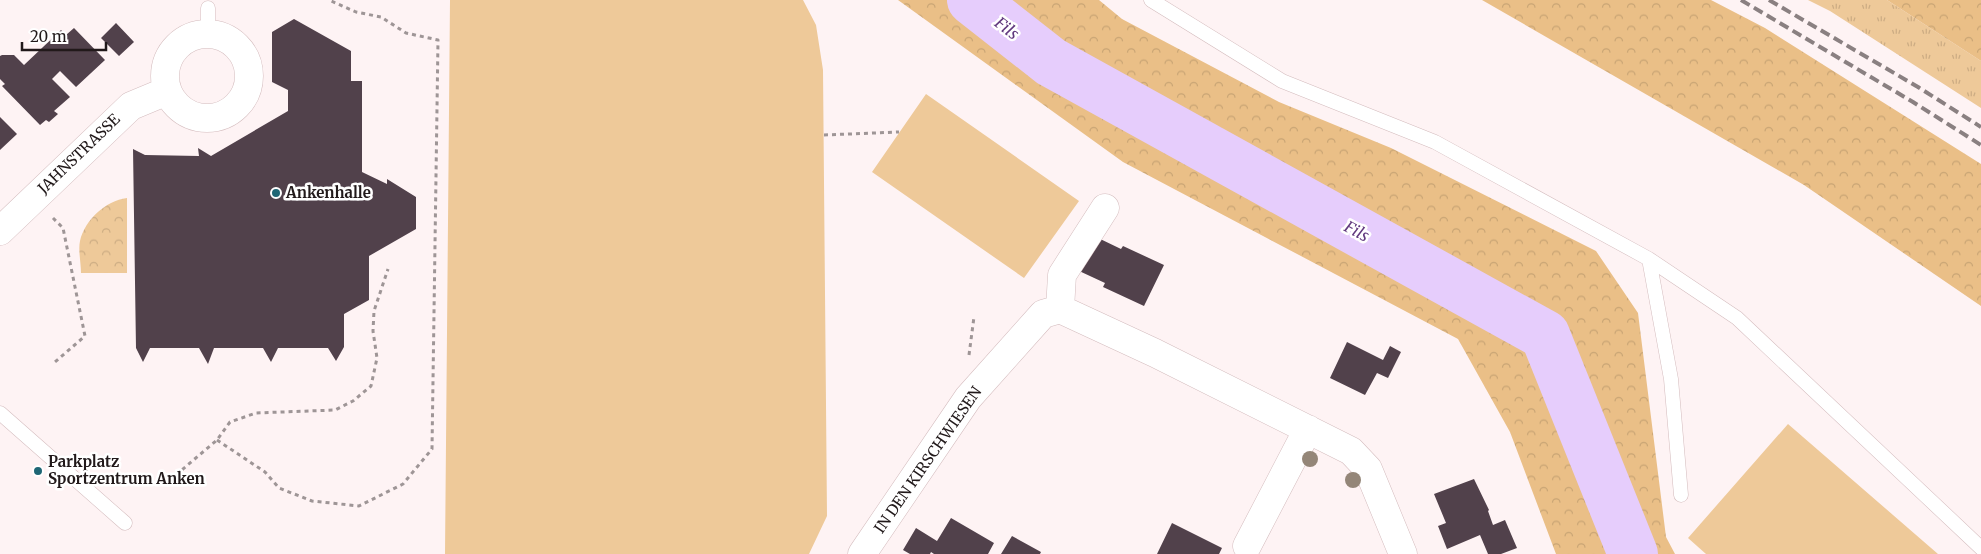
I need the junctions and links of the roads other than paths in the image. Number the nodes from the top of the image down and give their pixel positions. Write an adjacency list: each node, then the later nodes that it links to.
1 (1151, 0): 5 (lane)
2 (167, 91): 2 (street); 4 (street, JAHNSTRASSE)
3 (1105, 208): 6 (street)
4 (0, 231)
5 (1649, 259): 9 (lane); 12 (lane)
6 (1060, 309): 8 (street); 13 (street, IN DEN KIRSCHWIESEN)
7 (0, 413): 10 (lane)
8 (1308, 429): 11 (street); 14 (street)
9 (1681, 495)
10 (125, 523)
11 (1247, 546)
12 (1981, 548)
13 (862, 554)
14 (1403, 554)

